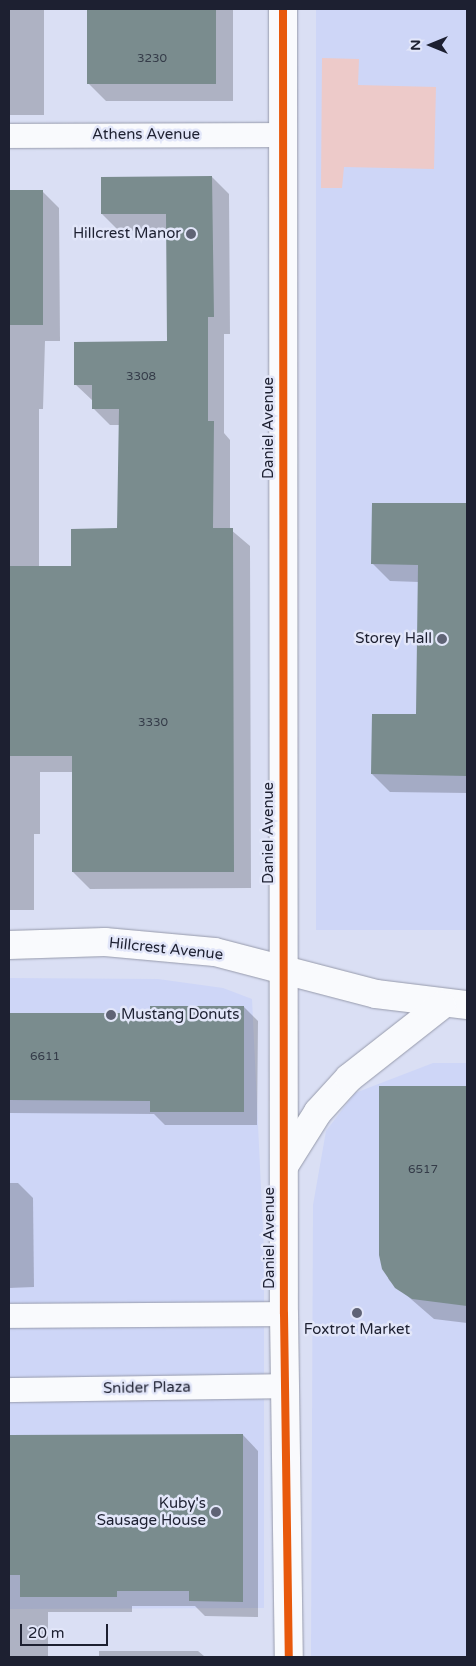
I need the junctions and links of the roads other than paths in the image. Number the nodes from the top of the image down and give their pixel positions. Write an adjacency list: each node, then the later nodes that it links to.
1 (284, 9): 2 (street, Daniel Avenue)
2 (284, 135): 3 (street, Athens Avenue); 5 (street, Daniel Avenue)
3 (9, 136)
4 (9, 946): 5 (street, Hillcrest Avenue)
5 (283, 971): 6 (street, Hillcrest Avenue); 7 (street, Daniel Avenue)
6 (454, 1005): 7 (street)
7 (284, 1166): 8 (street, Daniel Avenue)
8 (284, 1314): 9 (street); 10 (street, Daniel Avenue)
9 (9, 1316)
10 (284, 1386): 11 (street, Snider Plaza); 12 (street, Daniel Avenue)
11 (9, 1390)
12 (289, 1657)

